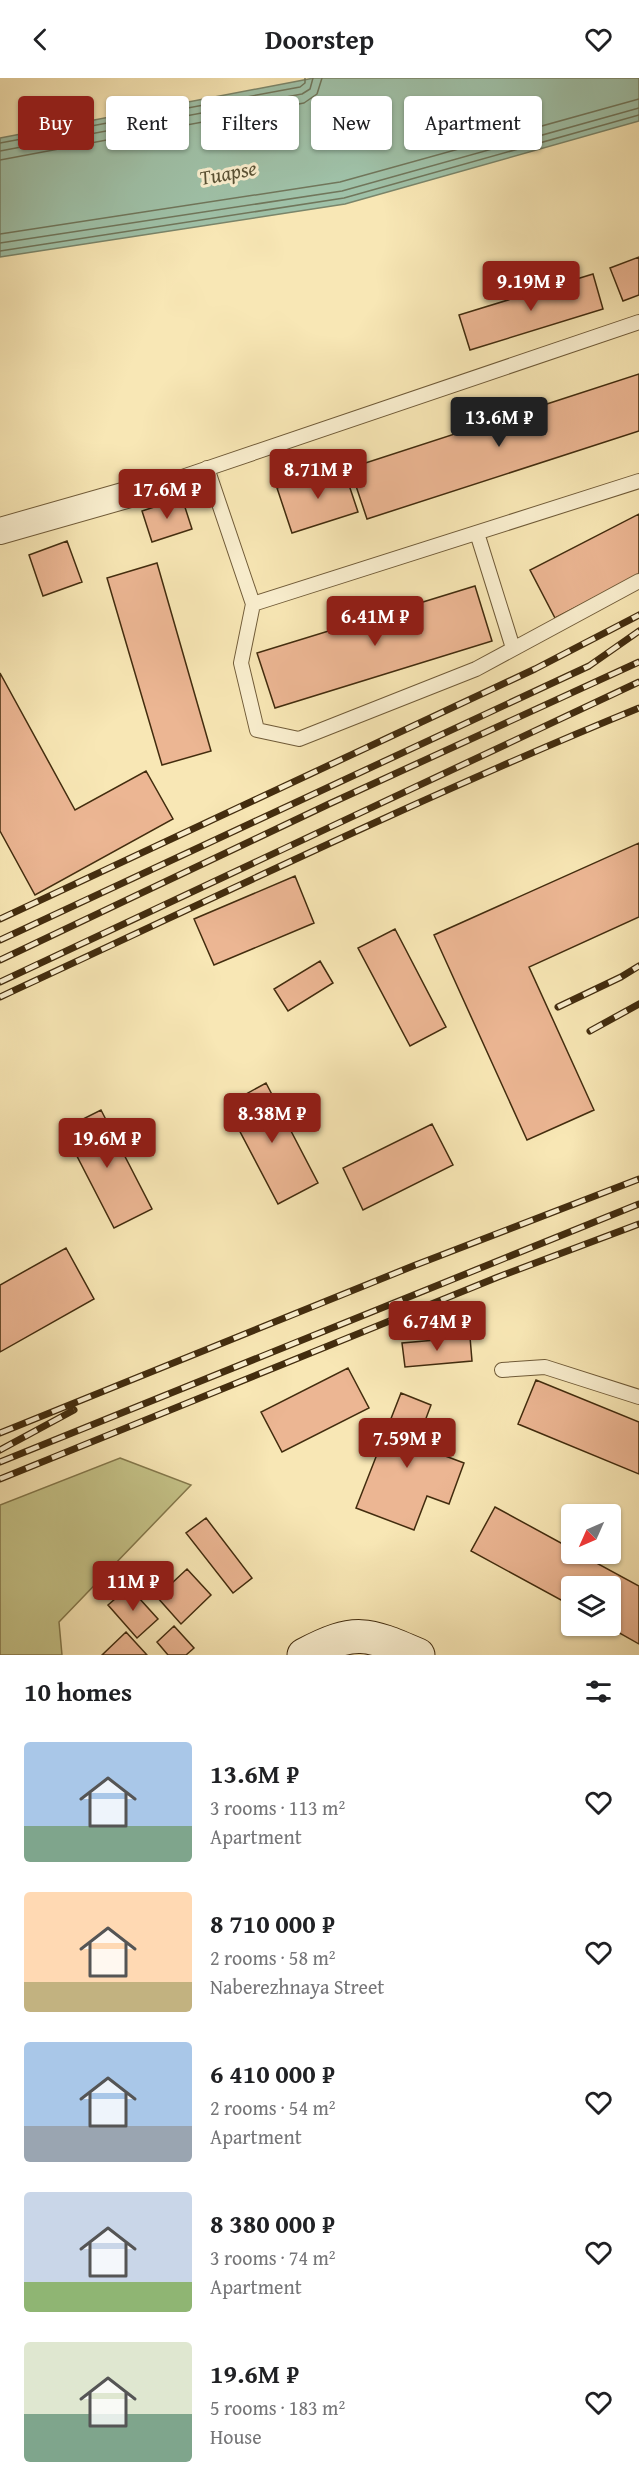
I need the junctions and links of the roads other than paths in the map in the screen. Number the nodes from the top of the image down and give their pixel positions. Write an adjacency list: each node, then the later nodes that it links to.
1 (639, 322): 2 (lane)
2 (207, 468): 4 (lane); 8 (lane)
3 (639, 481): 6 (lane)
4 (144, 490): 5 (street)
5 (0, 531)
6 (477, 533): 8 (lane); 9 (lane)
7 (639, 581): 9 (lane)
8 (252, 603): 9 (lane)
9 (513, 648)
10 (502, 1370): 11 (lane)
11 (639, 1397)
12 (304, 1655): 13 (main road)
13 (418, 1655)

